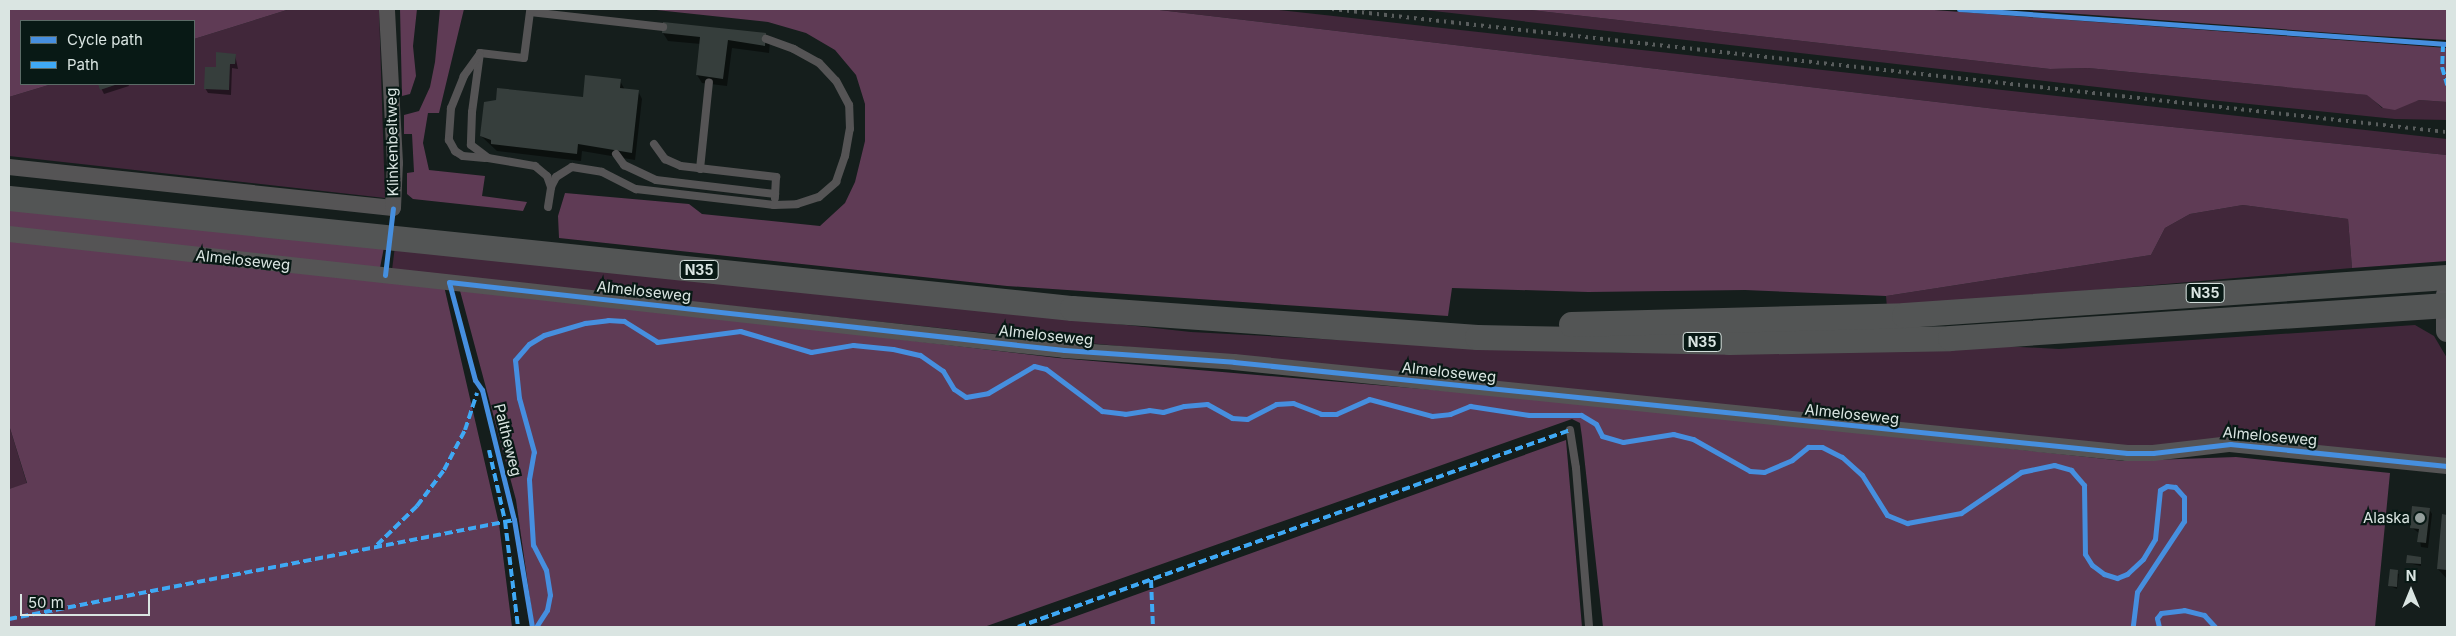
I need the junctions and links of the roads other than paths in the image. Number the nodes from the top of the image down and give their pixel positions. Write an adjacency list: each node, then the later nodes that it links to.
1 (387, 9): 9 (street, Klinkenbeltweg)
2 (663, 27): 4 (lane)
3 (766, 39): 14 (lane)
4 (480, 53): 8 (lane); 8 (lane)
5 (709, 82): 10 (lane)
6 (654, 144): 10 (lane)
7 (616, 154): 12 (lane)
8 (488, 158): 11 (lane)
9 (9, 168)
10 (700, 169): 12 (lane)
11 (551, 187): 14 (lane); 15 (lane)
12 (775, 194): 14 (lane)
13 (9, 198): 19 (main road, Almeloseweg / N35)
14 (774, 205)
15 (548, 207)
16 (9, 234): 22 (street, Almeloseweg)
17 (2447, 277): 19 (main road, N35)
18 (2446, 302): 19 (main road, N35); 20 (street)
19 (1391, 329)
20 (2447, 331)
21 (1570, 430): 23 (lane)
22 (2447, 466)
23 (1589, 627)

